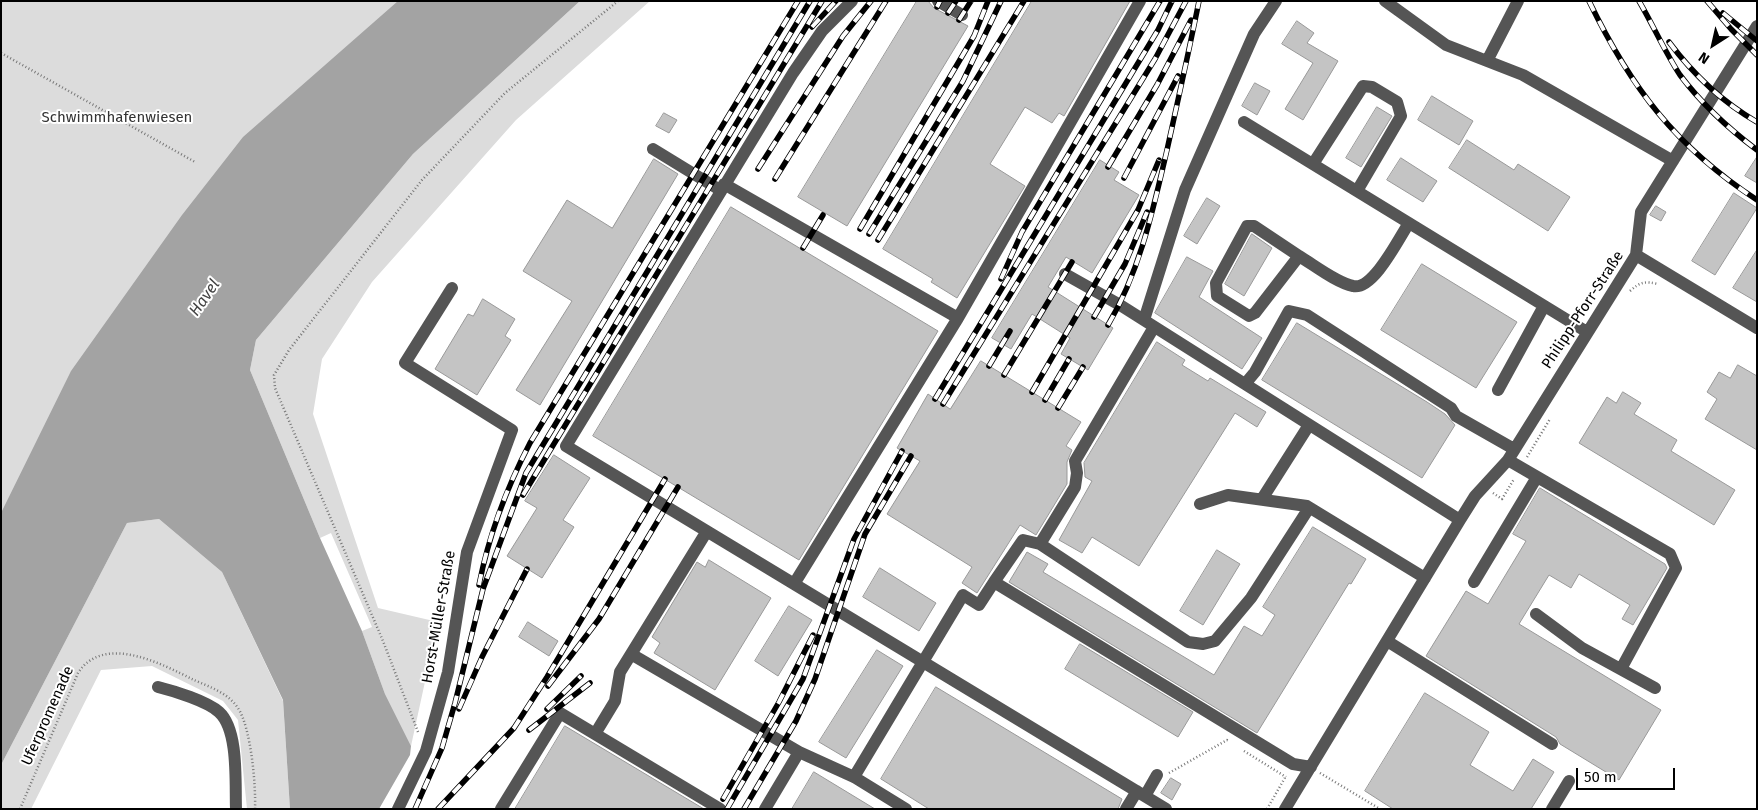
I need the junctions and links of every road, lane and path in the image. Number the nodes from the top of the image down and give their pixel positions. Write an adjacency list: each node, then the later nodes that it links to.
1 (618, 1): 56 (path)
2 (852, 1): 17 (street)
3 (938, 1): 8 (street)
4 (1140, 1): 27 (street)
5 (1276, 1): 28 (street)
6 (1385, 1): 11 (street)
7 (1518, 1): 11 (street)
8 (962, 15)
9 (1757, 26): 14 (street)
10 (1, 54): 15 (path)
11 (1487, 61): 14 (street)
12 (1244, 122): 16 (street)
13 (653, 148): 17 (street)
14 (1673, 161): 20 (street)
15 (195, 162)
16 (1313, 164): 18 (street); 18 (street)
17 (722, 187): 27 (street); 43 (street)
18 (1357, 191): 19 (street)
19 (1409, 223): 21 (street); 26 (street)
20 (1636, 255): 29 (street, Philipp-Pforr-Straße); 30 (street, Philipp-Pforr-Straße)
21 (1299, 256): 21 (street)
22 (1066, 274): 28 (street)
23 (452, 288): 72 (street, Horst-Müller-Straße)
24 (1665, 288): 25 (path)
25 (1624, 297)
26 (1544, 306): 30 (street); 32 (street)
27 (958, 318): 48 (street)
28 (1149, 324): 31 (street); 44 (street)
29 (1757, 328)
30 (1587, 332): 35 (street, Philipp-Pforr-Straße)
31 (1245, 384): 34 (street); 35 (street)
32 (1498, 390)
33 (1554, 413): 36 (path)
34 (1309, 424): 39 (street); 42 (street)
35 (1511, 454): 36 (street); 38 (street, Philipp-Pforr-Straße)
36 (1521, 468): 37 (street); 38 (path)
37 (1537, 477): 47 (street); 53 (street)
38 (1479, 492): 42 (street, Philipp-Pforr-Straße)
39 (1262, 498): 40 (street); 41 (street)
40 (1200, 504)
41 (1309, 508): 44 (street); 45 (street)
42 (1460, 520): 45 (street, Philipp-Pforr-Straße)
43 (707, 531): 48 (street); 51 (street)
44 (1040, 544): 46 (street)
45 (1425, 578): 50 (street, Philipp-Pforr-Straße)
46 (994, 582): 52 (street); 62 (street)
47 (1474, 582)
48 (794, 584): 52 (street)
49 (1536, 614): 53 (street)
50 (1387, 641): 58 (street); 63 (street, Philipp-Pforr-Straße)
51 (631, 654): 57 (street); 61 (street)
52 (923, 662): 64 (street); 68 (street)
53 (1621, 669): 55 (street)
54 (158, 687): 70 (street)
55 (1655, 688)
56 (418, 731)
57 (595, 734): 73 (street); 74 (street)
58 (1552, 744)
59 (1236, 746): 65 (path)
60 (1244, 751): 66 (path)
61 (799, 752): 64 (street); 75 (street)
62 (1293, 764): 63 (street); 66 (path)
63 (1311, 767): 80 (street, Philipp-Pforr-Straße); 81 (path)
64 (854, 777): 76 (street)
65 (1161, 777): 68 (street)
66 (1286, 777): 79 (path)
67 (1569, 781): 82 (street)
68 (1141, 794): 77 (street); 78 (street)
69 (20, 809): 71 (path, Uferpromenade)
70 (236, 809)
71 (255, 809)
72 (398, 809)
73 (501, 809)
74 (720, 809)
75 (765, 809)
76 (906, 809)
77 (1126, 809)
78 (1166, 809)
79 (1266, 809)
80 (1285, 809)
81 (1380, 809)
82 (1552, 809)

